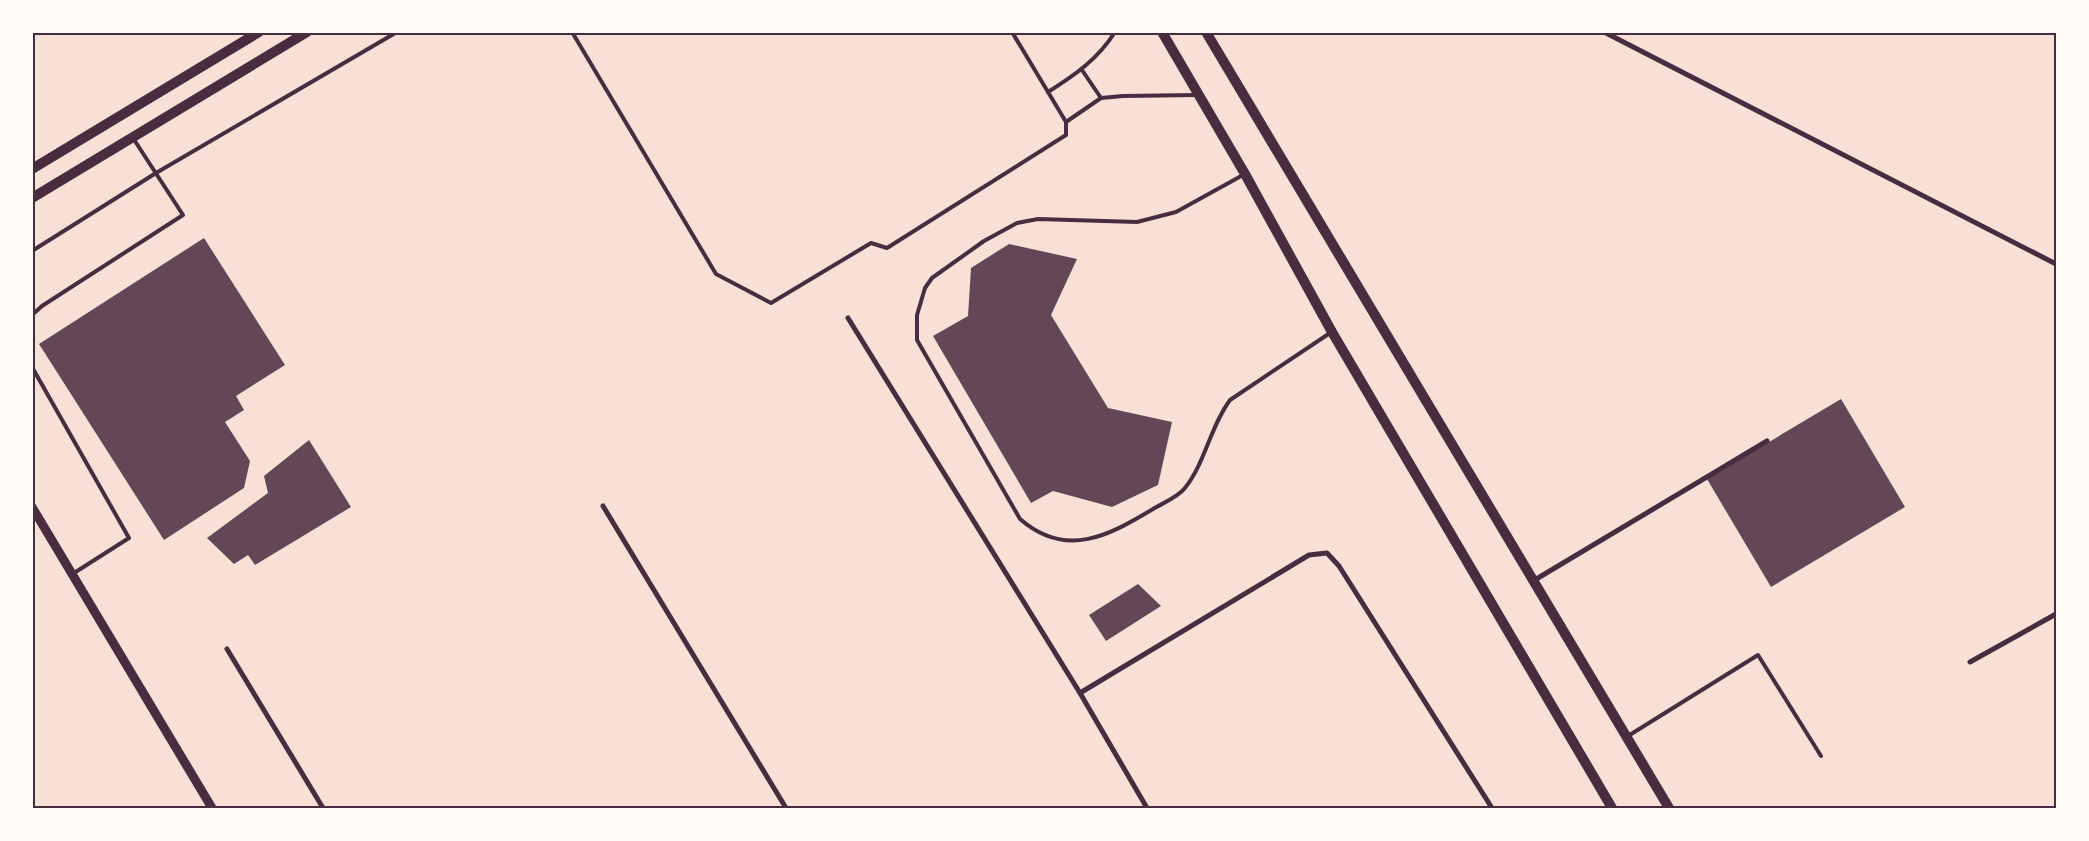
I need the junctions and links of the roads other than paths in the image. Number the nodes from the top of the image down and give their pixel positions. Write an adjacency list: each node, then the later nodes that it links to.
1 (259, 32): 16 (main road)
2 (307, 32): 15 (main road)
3 (397, 32): 17 (lane)
4 (572, 32): 14 (lane)
5 (1012, 32): 11 (lane)
6 (1115, 32): 10 (lane)
7 (1162, 32): 12 (main road)
8 (1206, 32): 30 (main road)
9 (1604, 32): 21 (street)
10 (1082, 70): 11 (lane); 13 (lane)
11 (1048, 92): 14 (lane)
12 (1200, 95): 13 (lane); 18 (main road)
13 (1101, 98): 14 (lane)
14 (1066, 122)
15 (133, 138): 17 (lane); 19 (main road)
16 (32, 168)
17 (156, 173): 20 (lane); 22 (lane)
18 (1245, 174): 24 (main road); 24 (lane)
19 (32, 198)
20 (32, 251)
21 (2056, 264)
22 (32, 315)
23 (848, 318): 34 (street)
24 (1332, 332): 42 (main road)
25 (32, 367): 29 (lane)
26 (1767, 440): 30 (street)
27 (603, 506): 39 (street)
28 (32, 508): 29 (street)
29 (74, 573): 37 (street)
30 (1532, 582): 35 (main road)
31 (2056, 614): 33 (street)
32 (227, 649): 38 (street)
33 (1970, 662)
34 (1080, 693): 40 (street); 41 (street)
35 (1626, 737): 36 (lane); 43 (main road)
36 (1821, 756)
37 (212, 808)
38 (322, 808)
39 (786, 808)
40 (1147, 808)
41 (1492, 808)
42 (1612, 808)
43 (1669, 808)

